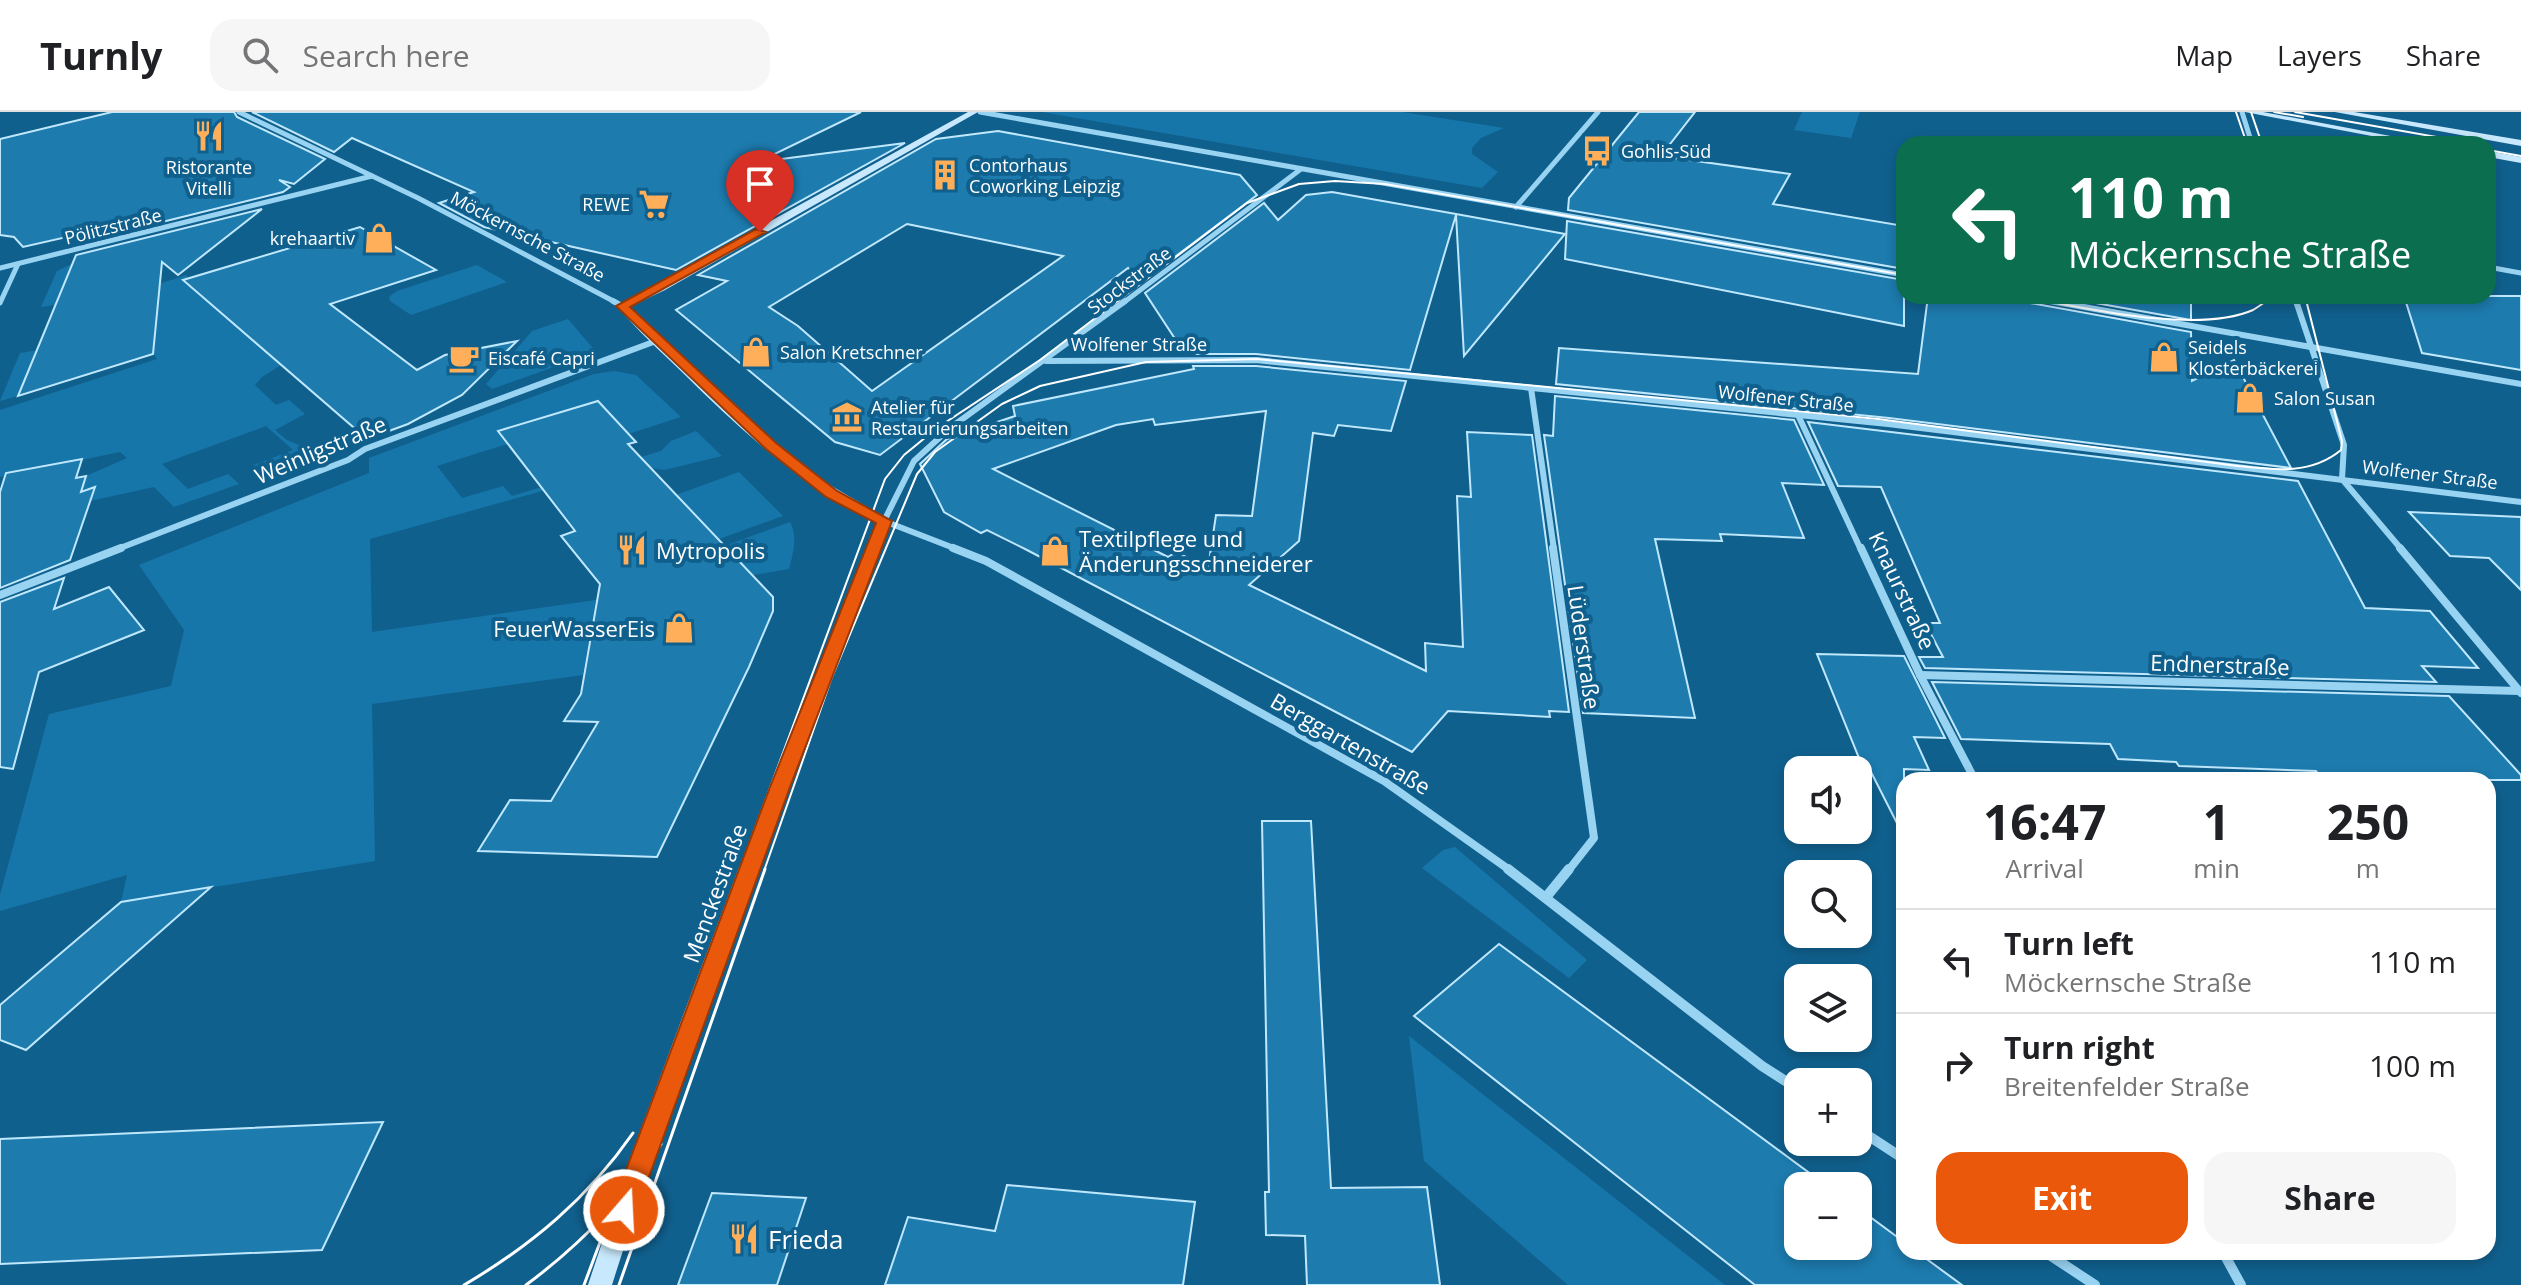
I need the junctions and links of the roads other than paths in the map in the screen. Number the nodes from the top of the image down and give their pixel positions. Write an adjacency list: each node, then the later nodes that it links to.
1 (239, 112): 15 (street, Möckernsche Straße)
2 (977, 112): 14 (street); 25 (main road)
3 (1598, 112): 16 (street)
4 (2242, 112): 7 (street)
5 (2249, 112): 8 (main road)
6 (2339, 112): 9 (main road)
7 (2250, 136)
8 (2384, 136)
9 (2480, 136)
10 (2496, 139): 11 (main road)
11 (2521, 143)
12 (2496, 155): 13 (main road)
13 (2521, 160)
14 (1301, 169): 16 (street); 28 (street, Stockstraße)
15 (373, 176): 17 (street, Pölitzstraße); 25 (street, Möckernsche Straße)
16 (1516, 207): 21 (street)
17 (18, 264): 18 (street, Pölitzstraße); 22 (street)
18 (0, 268)
19 (2496, 268): 20 (street)
20 (2521, 273)
21 (1896, 274)
22 (0, 303)
23 (2066, 304): 27 (street)
24 (2296, 304): 27 (street)
25 (622, 306): 26 (main road, Möckernsche Straße)
26 (656, 341): 34 (main road, Möckernsche Straße); 35 (street, Weinligstraße)
27 (2309, 346): 29 (street); 32 (street)
28 (1046, 361): 30 (street, Wolfener Straße); 34 (street, Stockstraße)
29 (2521, 384)
30 (1531, 388): 31 (street, Wolfener Straße); 39 (street, Lüderstraße)
31 (1798, 415): 32 (street, Wolfener Straße); 36 (street, Knaurstraße)
32 (2342, 479): 33 (street, Wolfener Straße); 37 (street)
33 (2521, 502)
34 (884, 521): 39 (street, Berggartenstraße); 45 (main road, Menckestraße)
35 (0, 595)
36 (1920, 675): 37 (street, Endnerstraße); 38 (street, Knaurstraße)
37 (2520, 692)
38 (1971, 772)
39 (1547, 896): 40 (street, Berggartenstraße)
40 (1784, 1080)
41 (1872, 1138): 42 (street)
42 (1896, 1154)
43 (2057, 1260): 46 (street)
44 (2227, 1260): 47 (street)
45 (600, 1285)
46 (2095, 1285)
47 (2241, 1285)

